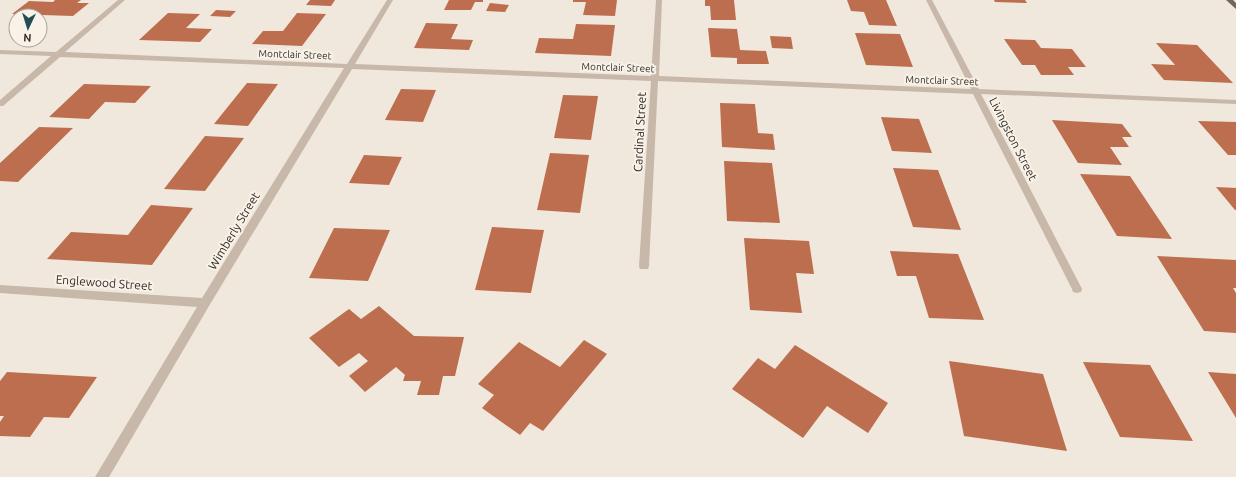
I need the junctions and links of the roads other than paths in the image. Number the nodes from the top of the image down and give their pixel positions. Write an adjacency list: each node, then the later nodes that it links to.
1 (122, 0): 8 (street)
2 (390, 0): 9 (street, Wimberly Street)
3 (659, 0): 10 (street, Cardinal Street)
4 (929, 0): 11 (street, Livingston Street)
5 (1228, 0): 6 (main road)
6 (1236, 7)
7 (0, 52): 8 (street, Montclair Street)
8 (58, 55): 9 (street, Montclair Street); 13 (street)
9 (350, 66): 10 (street, Montclair Street); 17 (street, Wimberly Street)
10 (655, 78): 11 (street, Montclair Street); 14 (street, Cardinal Street)
11 (976, 92): 12 (street, Montclair Street); 15 (street, Livingston Street)
12 (1236, 102)
13 (0, 104)
14 (644, 266)
15 (1077, 288)
16 (0, 289): 17 (street, Englewood Street)
17 (205, 303): 18 (street, Wimberly Street)
18 (102, 477)

